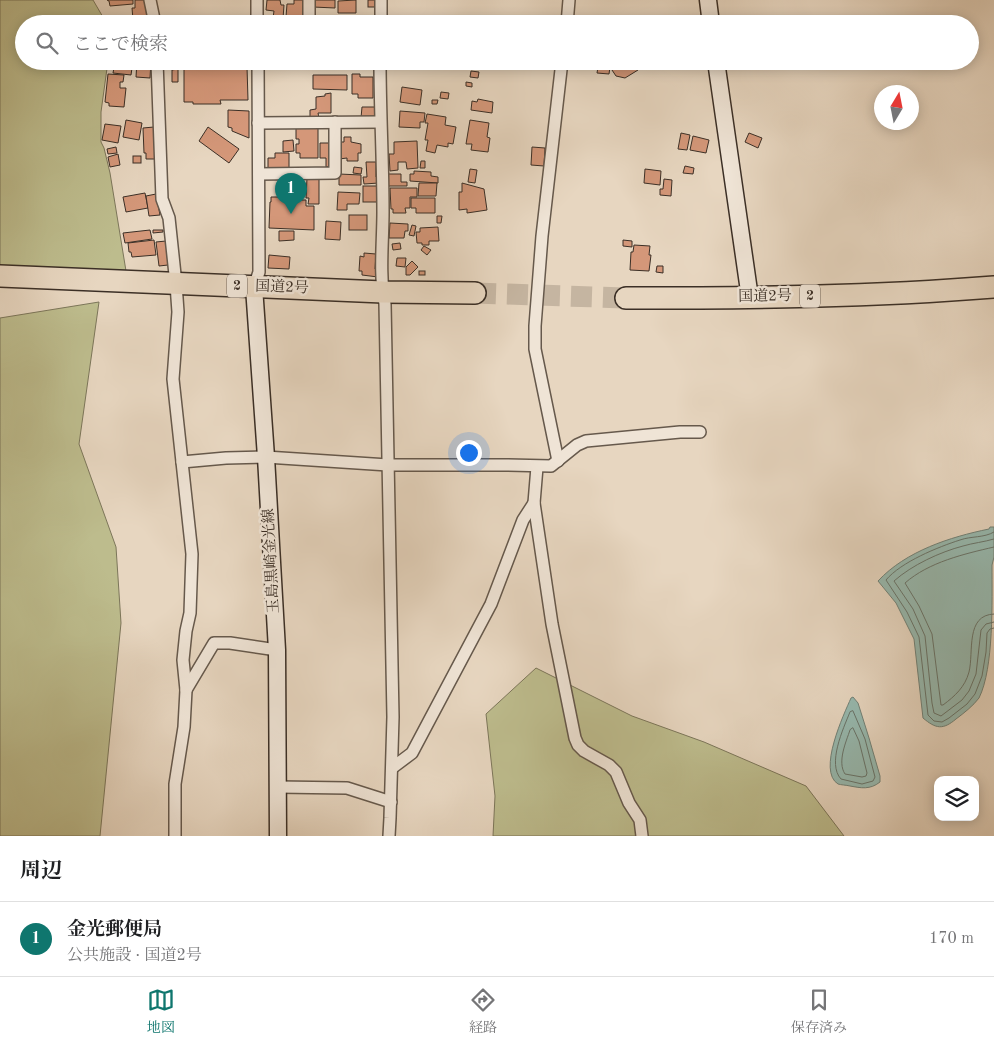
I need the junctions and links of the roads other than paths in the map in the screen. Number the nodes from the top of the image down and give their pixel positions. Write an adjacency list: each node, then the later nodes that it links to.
1 (150, 0): 7 (street)
2 (257, 0): 8 (street)
3 (310, 0): 9 (street)
4 (381, 0): 10 (street)
5 (569, 0): 11 (street)
6 (708, 0): 12 (main road)
7 (153, 15)
8 (257, 15)
9 (309, 15)
10 (381, 15)
11 (567, 15)
12 (710, 15)
13 (157, 70): 23 (street)
14 (258, 70): 20 (street)
15 (380, 70): 19 (street)
16 (561, 70): 32 (street)
17 (717, 70): 29 (main road)
18 (335, 122): 19 (street); 20 (street); 21 (street)
19 (380, 122): 26 (street)
20 (258, 123): 21 (street)
21 (259, 174): 24 (street)
22 (0, 276): 23 (highway, 国道2号 / 2)
23 (176, 284): 24 (highway, 国道2号 / 2); 33 (street)
24 (254, 286): 26 (highway, 国道2号 / 2); 31 (main road, 玉島黒崎金光線)
25 (994, 287): 29 (highway, 国道2号 / 2)
26 (383, 292): 27 (highway, 国道2号 / 2); 34 (street)
27 (475, 293)
28 (626, 298): 29 (highway, 国道2号 / 2)
29 (750, 298)
30 (700, 432): 32 (street)
31 (266, 458): 33 (street); 34 (street); 37 (main road, 玉島黒崎金光線)
32 (558, 461): 35 (street)
33 (182, 462): 38 (street)
34 (388, 465): 35 (street); 39 (street)
35 (537, 467): 36 (street)
36 (534, 503): 39 (street); 45 (street)
37 (277, 650): 38 (street); 40 (main road, 玉島黒崎金光線)
38 (186, 690): 42 (street)
39 (392, 768): 41 (street)
40 (278, 787): 41 (street); 43 (main road, 玉島黒崎金光線)
41 (391, 802): 44 (street)
42 (175, 836)
43 (278, 836)
44 (388, 836)
45 (642, 836)

